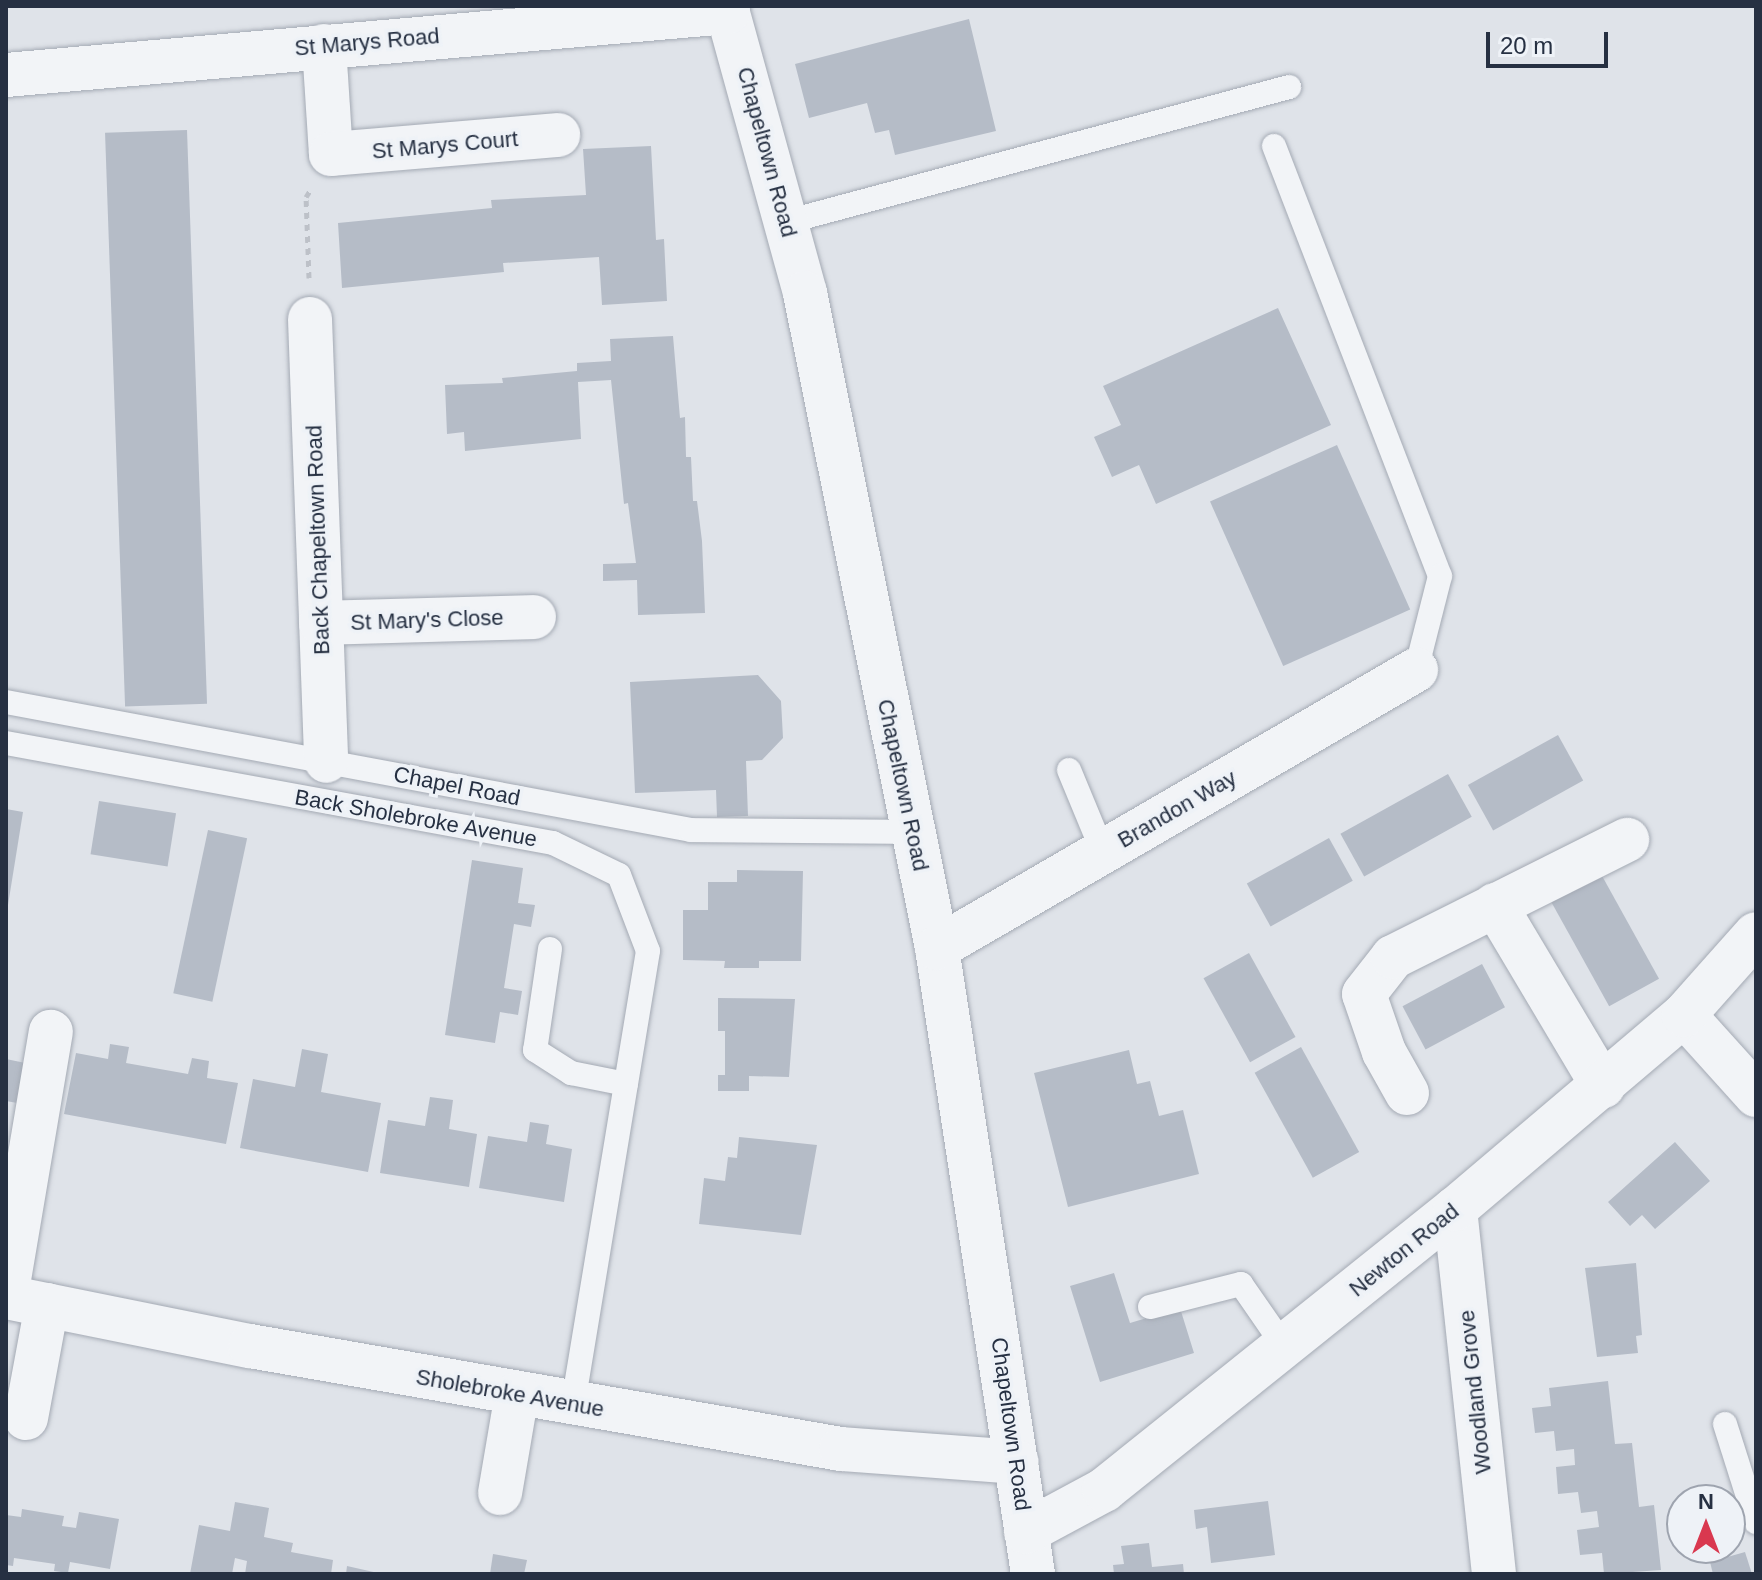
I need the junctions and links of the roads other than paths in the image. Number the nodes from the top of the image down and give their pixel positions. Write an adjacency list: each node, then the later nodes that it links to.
1 (727, 9): 2 (street, St Marys Road); 7 (street, Chapeltown Road)
2 (324, 46): 3 (street, St Marys Road); 5 (street, St Marys Court)
3 (6, 75)
4 (1289, 87): 7 (lane)
5 (558, 135)
6 (1274, 146): 11 (lane)
7 (786, 222): 16 (street, Chapeltown Road)
8 (310, 319): 10 (street, Back Chapeltown Road)
9 (534, 617): 10 (street, St Mary's Close)
10 (321, 623): 14 (street, Back Chapeltown Road)
11 (1416, 670): 18 (street, Brandon Way)
12 (6, 702): 14 (lane, Chapel Road)
13 (6, 743): 25 (lane, Back Sholebroke Avenue)
14 (326, 761): 16 (lane, Chapel Road)
15 (1069, 770): 18 (lane)
16 (912, 832): 21 (street, Chapeltown Road)
17 (1627, 840): 19 (street)
18 (1103, 852): 21 (street, Brandon Way)
19 (1495, 905): 26 (street); 27 (street)
20 (1756, 934): 23 (street, Newton Road)
21 (937, 948): 37 (street, Chapeltown Road)
22 (550, 949): 25 (lane)
23 (1684, 1015): 26 (street, Newton Road); 28 (street)
24 (51, 1032): 30 (street)
25 (626, 1084): 34 (lane, Back Sholebroke Avenue)
26 (1603, 1086): 29 (street, Newton Road)
27 (1407, 1093)
28 (1756, 1095)
29 (1455, 1209): 32 (street, Newton Road); 41 (street, Woodland Grove)
30 (20, 1299): 33 (street, Sholebroke Avenue); 35 (street)
31 (1150, 1307): 32 (lane)
32 (1284, 1346): 40 (street, Newton Road)
33 (517, 1394): 34 (street, Sholebroke Avenue); 38 (street)
34 (573, 1405): 37 (street, Sholebroke Avenue)
35 (26, 1418)
36 (1725, 1424): 39 (lane)
37 (1017, 1462): 40 (street, Chapeltown Road)
38 (500, 1493)
39 (1756, 1522)
40 (1030, 1553)
41 (1494, 1574)

